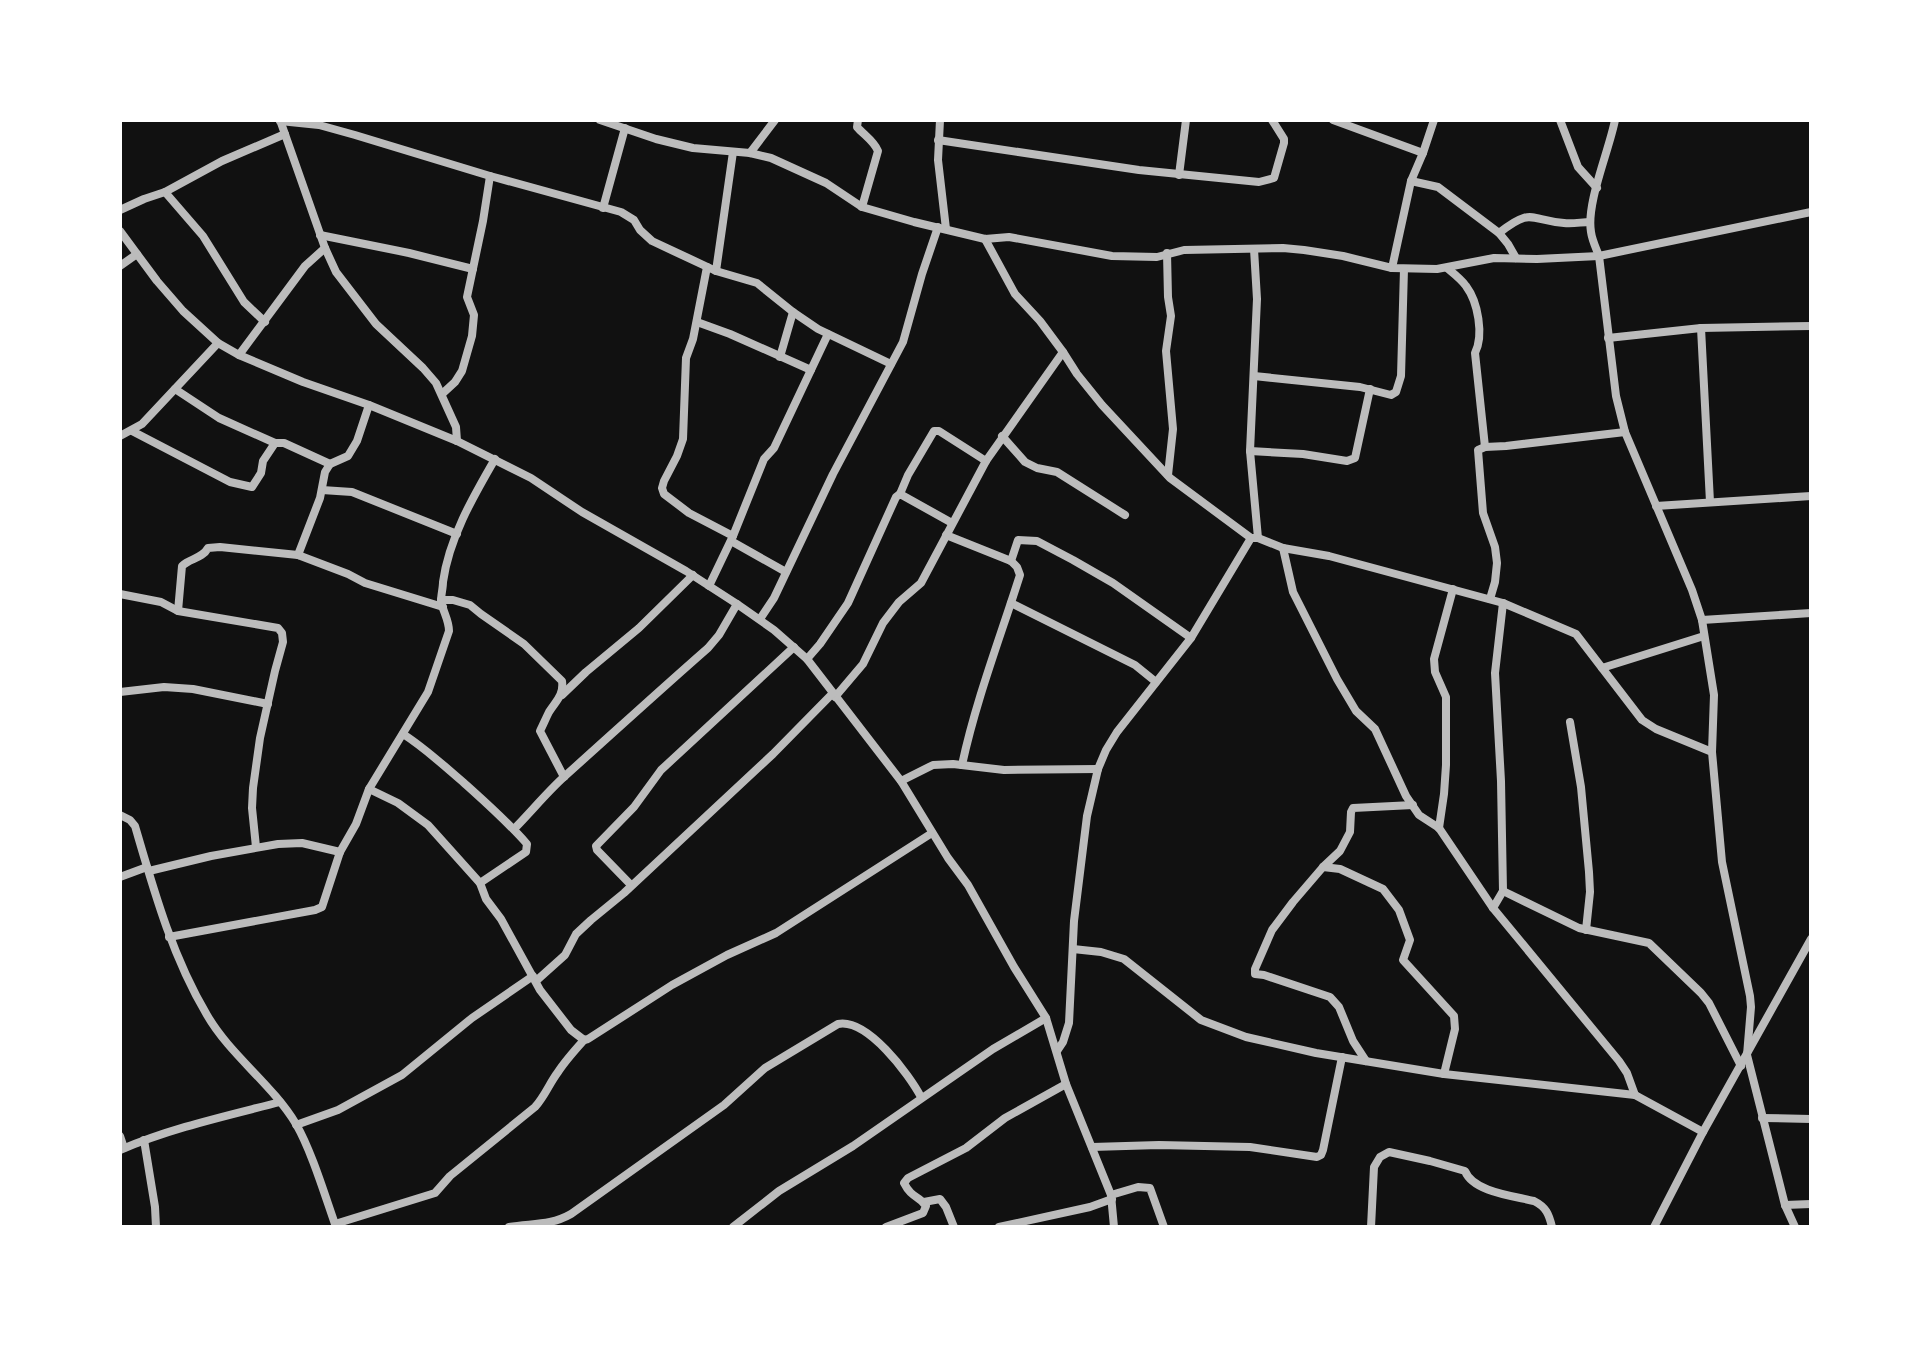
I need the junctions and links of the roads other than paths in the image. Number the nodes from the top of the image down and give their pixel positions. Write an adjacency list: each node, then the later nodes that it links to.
1 (280, 120): 13 (street); 19 (street)
2 (600, 120): 12 (street)
3 (775, 120): 16 (street)
4 (858, 120): 23 (street)
5 (940, 120): 14 (street)
6 (1186, 120): 18 (street)
7 (1272, 120): 18 (street)
8 (1333, 120): 17 (street)
9 (1434, 120): 17 (street)
10 (1560, 120): 21 (street)
11 (1615, 120): 21 (street)
12 (625, 128): 15 (street); 24 (street)
13 (285, 134): 22 (street); 31 (street)
14 (938, 140): 18 (street); 28 (street)
15 (733, 152): 16 (street); 44 (street)
16 (750, 153): 23 (street)
17 (1423, 153): 20 (street)
18 (1179, 175)
19 (490, 176): 24 (street); 43 (street)
20 (1411, 181): 30 (street); 41 (street)
21 (1597, 188): 27 (street)
22 (165, 192): 25 (street); 47 (street)
23 (862, 207): 28 (street)
24 (603, 208): 44 (street)
25 (120, 210)
26 (1811, 212): 38 (street)
27 (1590, 222): 30 (street); 38 (street)
28 (942, 228): 32 (street); 57 (street)
29 (120, 231): 33 (street)
30 (1499, 233): 39 (street)
31 (320, 235): 34 (street); 43 (street)
32 (985, 239): 36 (street); 54 (street)
33 (125, 245): 37 (street)
34 (325, 248): 47 (street); 62 (street)
35 (1254, 249): 36 (street); 41 (street); 59 (street)
36 (1167, 253): 75 (street)
37 (137, 254): 40 (street); 53 (street)
38 (1599, 256): 39 (street); 52 (street)
39 (1516, 258): 42 (street)
40 (120, 266)
41 (1392, 268): 45 (street)
42 (1447, 268): 45 (street); 70 (street)
43 (473, 269): 62 (street)
44 (712, 269): 46 (street); 48 (street)
45 (1404, 269): 61 (street)
46 (793, 312): 51 (street); 56 (street)
47 (265, 322): 55 (street)
48 (697, 322): 56 (street); 85 (street)
49 (1811, 326): 50 (street)
50 (1701, 328): 52 (street); 79 (street)
51 (828, 334): 57 (street); 58 (street)
52 (1608, 338): 65 (street)
53 (218, 343): 55 (street); 60 (street)
54 (1063, 352): 67 (street); 75 (street)
55 (239, 355): 63 (street)
56 (780, 357): 58 (street)
57 (891, 364): 90 (street)
58 (811, 370): 85 (street)
59 (1254, 376): 61 (street); 71 (street)
60 (175, 389): 64 (street); 69 (street)
61 (1370, 389): 71 (street)
62 (442, 394): 68 (street)
63 (369, 405): 68 (street); 74 (street)
64 (132, 431): 66 (street); 69 (street)
65 (1625, 432): 70 (street); 80 (street)
66 (120, 436)
67 (1002, 436): 73 (street); 81 (street)
68 (457, 441): 72 (street)
69 (275, 443): 74 (street)
70 (1485, 447): 95 (street)
71 (1250, 451): 86 (street)
72 (495, 459): 83 (street); 91 (street)
73 (986, 461): 77 (street); 82 (street)
74 (330, 464): 76 (street)
75 (1168, 475): 86 (street)
76 (322, 490): 83 (street); 88 (street)
77 (900, 494): 82 (street); 107 (street)
78 (1811, 496): 79 (street)
79 (1710, 502): 80 (street)
80 (1656, 506): 103 (street)
81 (1125, 515)
82 (952, 523): 84 (street)
83 (457, 534): 96 (street)
84 (946, 535): 89 (street); 112 (street)
85 (732, 538): 90 (street); 92 (street)
86 (1254, 538): 87 (street); 105 (street)
87 (1283, 548): 93 (street); 122 (street)
88 (298, 555): 96 (street); 100 (street)
89 (1011, 561): 97 (street); 105 (street)
90 (786, 572): 102 (street)
91 (693, 575): 92 (street); 111 (street)
92 (709, 586): 99 (street)
93 (1453, 589): 95 (street); 124 (street)
94 (120, 594): 100 (street)
95 (1490, 599): 98 (street)
96 (442, 603): 111 (street); 115 (street)
97 (1011, 603): 109 (street); 117 (street)
98 (1503, 603): 108 (street); 134 (street)
99 (737, 604): 102 (street); 119 (street)
100 (178, 611): 113 (street)
101 (1811, 613): 103 (street)
102 (760, 619): 106 (street)
103 (1702, 620): 104 (street)
104 (1704, 636): 108 (street); 116 (street)
105 (1191, 638): 109 (street)
106 (794, 647): 107 (street); 133 (street)
107 (807, 659): 112 (street)
108 (1602, 668): 116 (street)
109 (1156, 682): 118 (street)
110 (120, 692): 113 (street)
111 (561, 695): 119 (street)
112 (834, 695): 120 (street); 133 (street)
113 (268, 704): 127 (street)
114 (1570, 722): 136 (street)
115 (403, 734): 121 (street); 125 (street)
116 (1712, 752): 144 (street)
117 (962, 765): 118 (street); 120 (street)
118 (1098, 769): 139 (street)
119 (564, 777): 125 (street)
120 (901, 781): 126 (street)
121 (369, 789): 128 (street); 132 (street)
122 (1413, 805): 124 (street); 129 (street)
123 (120, 815): 130 (street)
124 (1439, 828): 135 (street)
125 (514, 829): 132 (street)
126 (932, 833): 141 (street); 142 (street)
127 (256, 847): 128 (street); 130 (street)
128 (340, 852): 137 (street)
129 (1323, 867): 146 (street); 148 (street)
130 (148, 869): 131 (street); 137 (street)
131 (120, 877)
132 (480, 883): 140 (street)
133 (631, 885): 140 (street)
134 (1503, 891): 135 (street); 136 (street)
135 (1493, 908): 150 (street)
136 (1586, 930): 147 (street)
137 (169, 937): 152 (street)
138 (1811, 939): 144 (street)
139 (1073, 949): 143 (street); 145 (street)
140 (534, 979): 142 (street); 155 (street)
141 (1046, 1018): 143 (street); 151 (street)
142 (584, 1040): 165 (street)
143 (1057, 1051): 149 (street)
144 (1747, 1055): 147 (street); 153 (street)
145 (1342, 1057): 146 (street); 159 (street)
146 (1366, 1061): 148 (street)
147 (1741, 1066): 156 (street)
148 (1444, 1074): 150 (street)
149 (1066, 1084): 159 (street); 162 (street)
150 (1635, 1095): 156 (street)
151 (921, 1097): 167 (street); 168 (street)
152 (280, 1102): 155 (street); 158 (street)
153 (1762, 1118): 154 (street); 164 (street)
154 (1811, 1119)
155 (296, 1125): 165 (street)
156 (1703, 1132): 176 (street)
157 (120, 1136): 160 (street)
158 (144, 1140): 160 (street); 166 (street)
159 (1092, 1147): 161 (street)
160 (122, 1149)
161 (1112, 1197): 171 (street); 172 (street); 173 (street)
162 (924, 1202): 169 (street); 170 (street)
163 (1811, 1204): 164 (street)
164 (1785, 1205): 177 (street)
165 (335, 1226)
166 (156, 1227)
167 (509, 1227)
168 (733, 1227)
169 (886, 1227)
170 (954, 1227)
171 (999, 1227)
172 (1114, 1227)
173 (1164, 1227)
174 (1371, 1227): 175 (street)
175 (1552, 1227)
176 (1654, 1227)
177 (1795, 1227)

